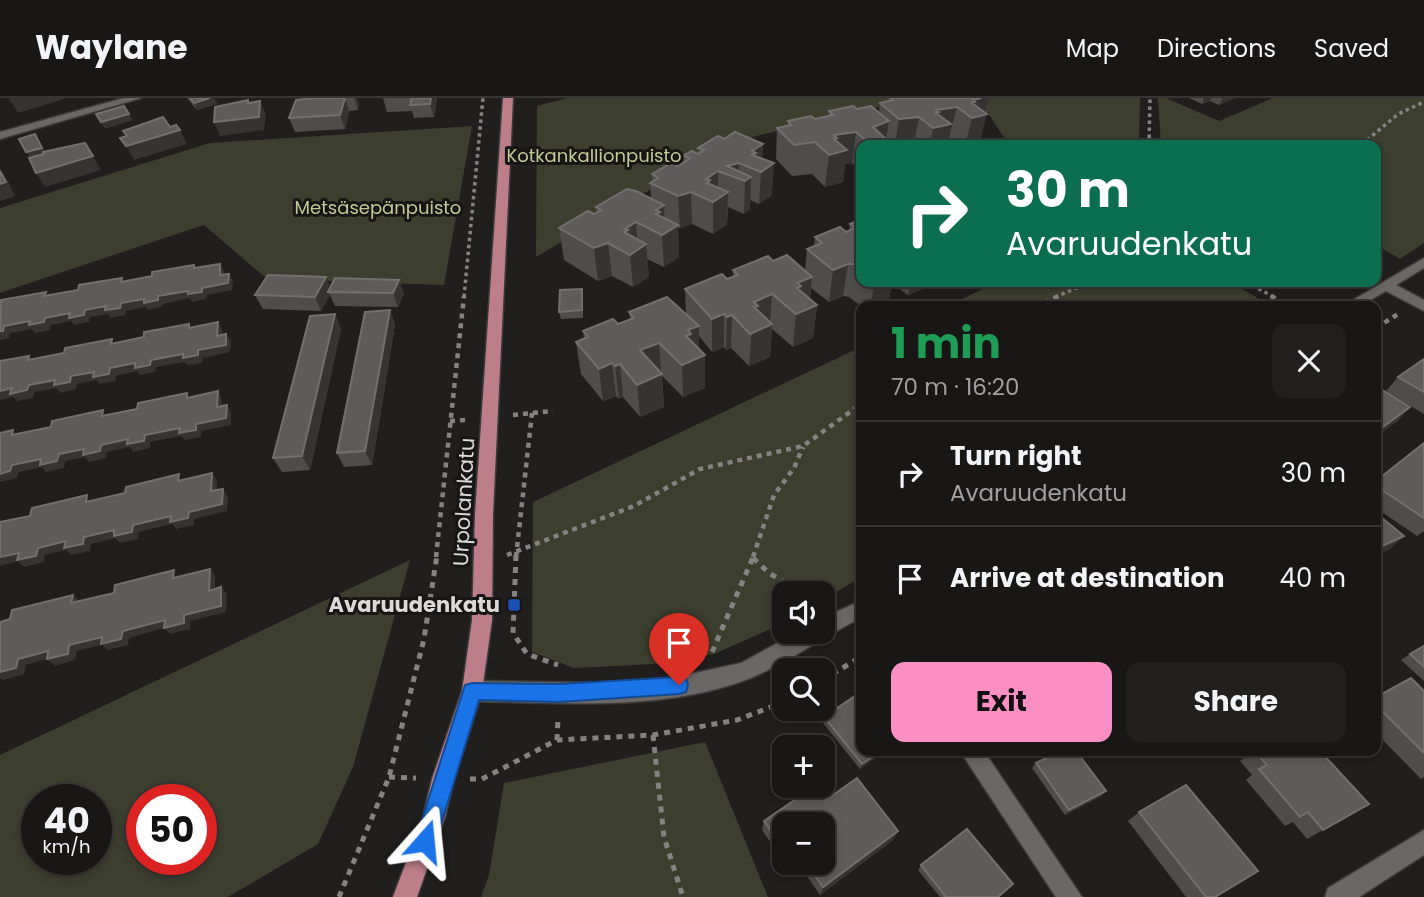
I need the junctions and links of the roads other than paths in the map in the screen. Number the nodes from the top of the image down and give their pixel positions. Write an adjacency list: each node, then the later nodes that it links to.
1 (135, 98): 3 (street)
2 (508, 98): 11 (main road, Urpolankatu)
3 (0, 136)
4 (1424, 261): 5 (street)
5 (1386, 285): 6 (street); 7 (street)
6 (1359, 301)
7 (1424, 306)
8 (856, 611): 9 (street)
9 (835, 622)
10 (793, 644): 11 (street)
11 (472, 691): 14 (main road, Urpolankatu)
12 (974, 756): 15 (street)
13 (1424, 842): 16 (street)
14 (405, 897)
15 (1070, 897)
16 (1337, 897)

